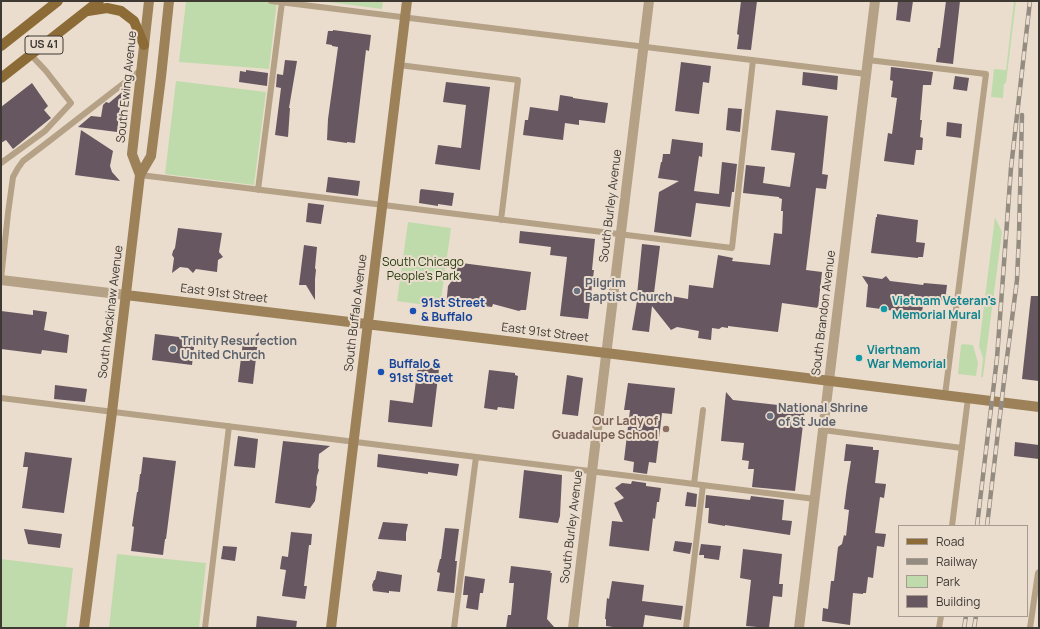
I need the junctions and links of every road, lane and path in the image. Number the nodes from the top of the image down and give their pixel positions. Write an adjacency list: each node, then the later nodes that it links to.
1 (58, 1): 13 (main road, US 41)
2 (99, 1): 10 (main road, US 41)
3 (149, 1): 12 (street, South Ewing Avenue)
4 (169, 1): 23 (street, South Mackinaw Avenue)
5 (271, 1): 9 (lane)
6 (407, 1): 11 (street, South Buffalo Avenue)
7 (649, 1): 14 (street, South Burley Avenue)
8 (875, 1): 17 (street, South Brandon Avenue)
9 (282, 2): 11 (lane); 24 (lane)
10 (86, 11): 12 (main road); 15 (main road, US 41)
11 (405, 18): 14 (lane); 18 (street, South Buffalo Avenue)
12 (144, 44): 19 (street, South Ewing Avenue)
13 (1, 46)
14 (644, 46): 16 (lane); 27 (street, South Burley Avenue)
15 (31, 55): 21 (main road, US 41); 22 (lane)
16 (753, 60): 20 (lane); 27 (lane)
17 (868, 60): 20 (street, South Brandon Avenue); 33 (lane)
18 (399, 65): 25 (street, South Buffalo Avenue); 26 (lane)
19 (142, 69): 23 (street, South Ewing Avenue); 28 (lane)
20 (866, 74): 32 (street, South Brandon Avenue)
21 (1, 78)
22 (1, 163)
23 (140, 175): 24 (lane); 29 (street, South Mackinaw Avenue)
24 (258, 190): 25 (lane)
25 (383, 205): 26 (lane); 30 (street, South Buffalo Avenue)
26 (501, 220): 27 (lane)
27 (620, 234): 31 (street, South Burley Avenue)
28 (1, 280): 29 (street, East 91st Street)
29 (126, 295): 30 (street, East 91st Street); 38 (street, South Mackinaw Avenue)
30 (368, 325): 31 (street, East 91st Street); 41 (street, South Buffalo Avenue)
31 (606, 353): 32 (street, East 91st Street); 44 (street, South Burley Avenue)
32 (829, 381): 33 (street, East 91st Street); 40 (street, South Brandon Avenue)
33 (945, 395): 35 (street, East 91st Street)
34 (1, 398): 38 (lane)
35 (968, 398): 36 (street, East 91st Street); 42 (lane)
36 (1039, 407)
37 (703, 410): 45 (lane)
38 (112, 412): 39 (lane); 51 (street, South Mackinaw Avenue)
39 (229, 426): 41 (lane); 52 (lane)
40 (823, 430): 42 (lane); 47 (street, South Brandon Avenue)
41 (353, 442): 43 (lane); 53 (street, South Buffalo Avenue)
42 (962, 448): 48 (lane)
43 (476, 457): 44 (lane); 54 (lane)
44 (592, 472): 45 (lane); 55 (street, South Burley Avenue)
45 (694, 484): 46 (lane)
46 (703, 485): 47 (lane); 56 (lane)
47 (814, 499): 57 (street, South Brandon Avenue)
48 (952, 525)
49 (1039, 572): 59 (lane)
50 (941, 617): 58 (lane)
51 (84, 628)
52 (205, 628)
53 (331, 628)
54 (454, 628)
55 (573, 628)
56 (686, 628)
57 (799, 628)
58 (939, 628)
59 (1030, 628)

